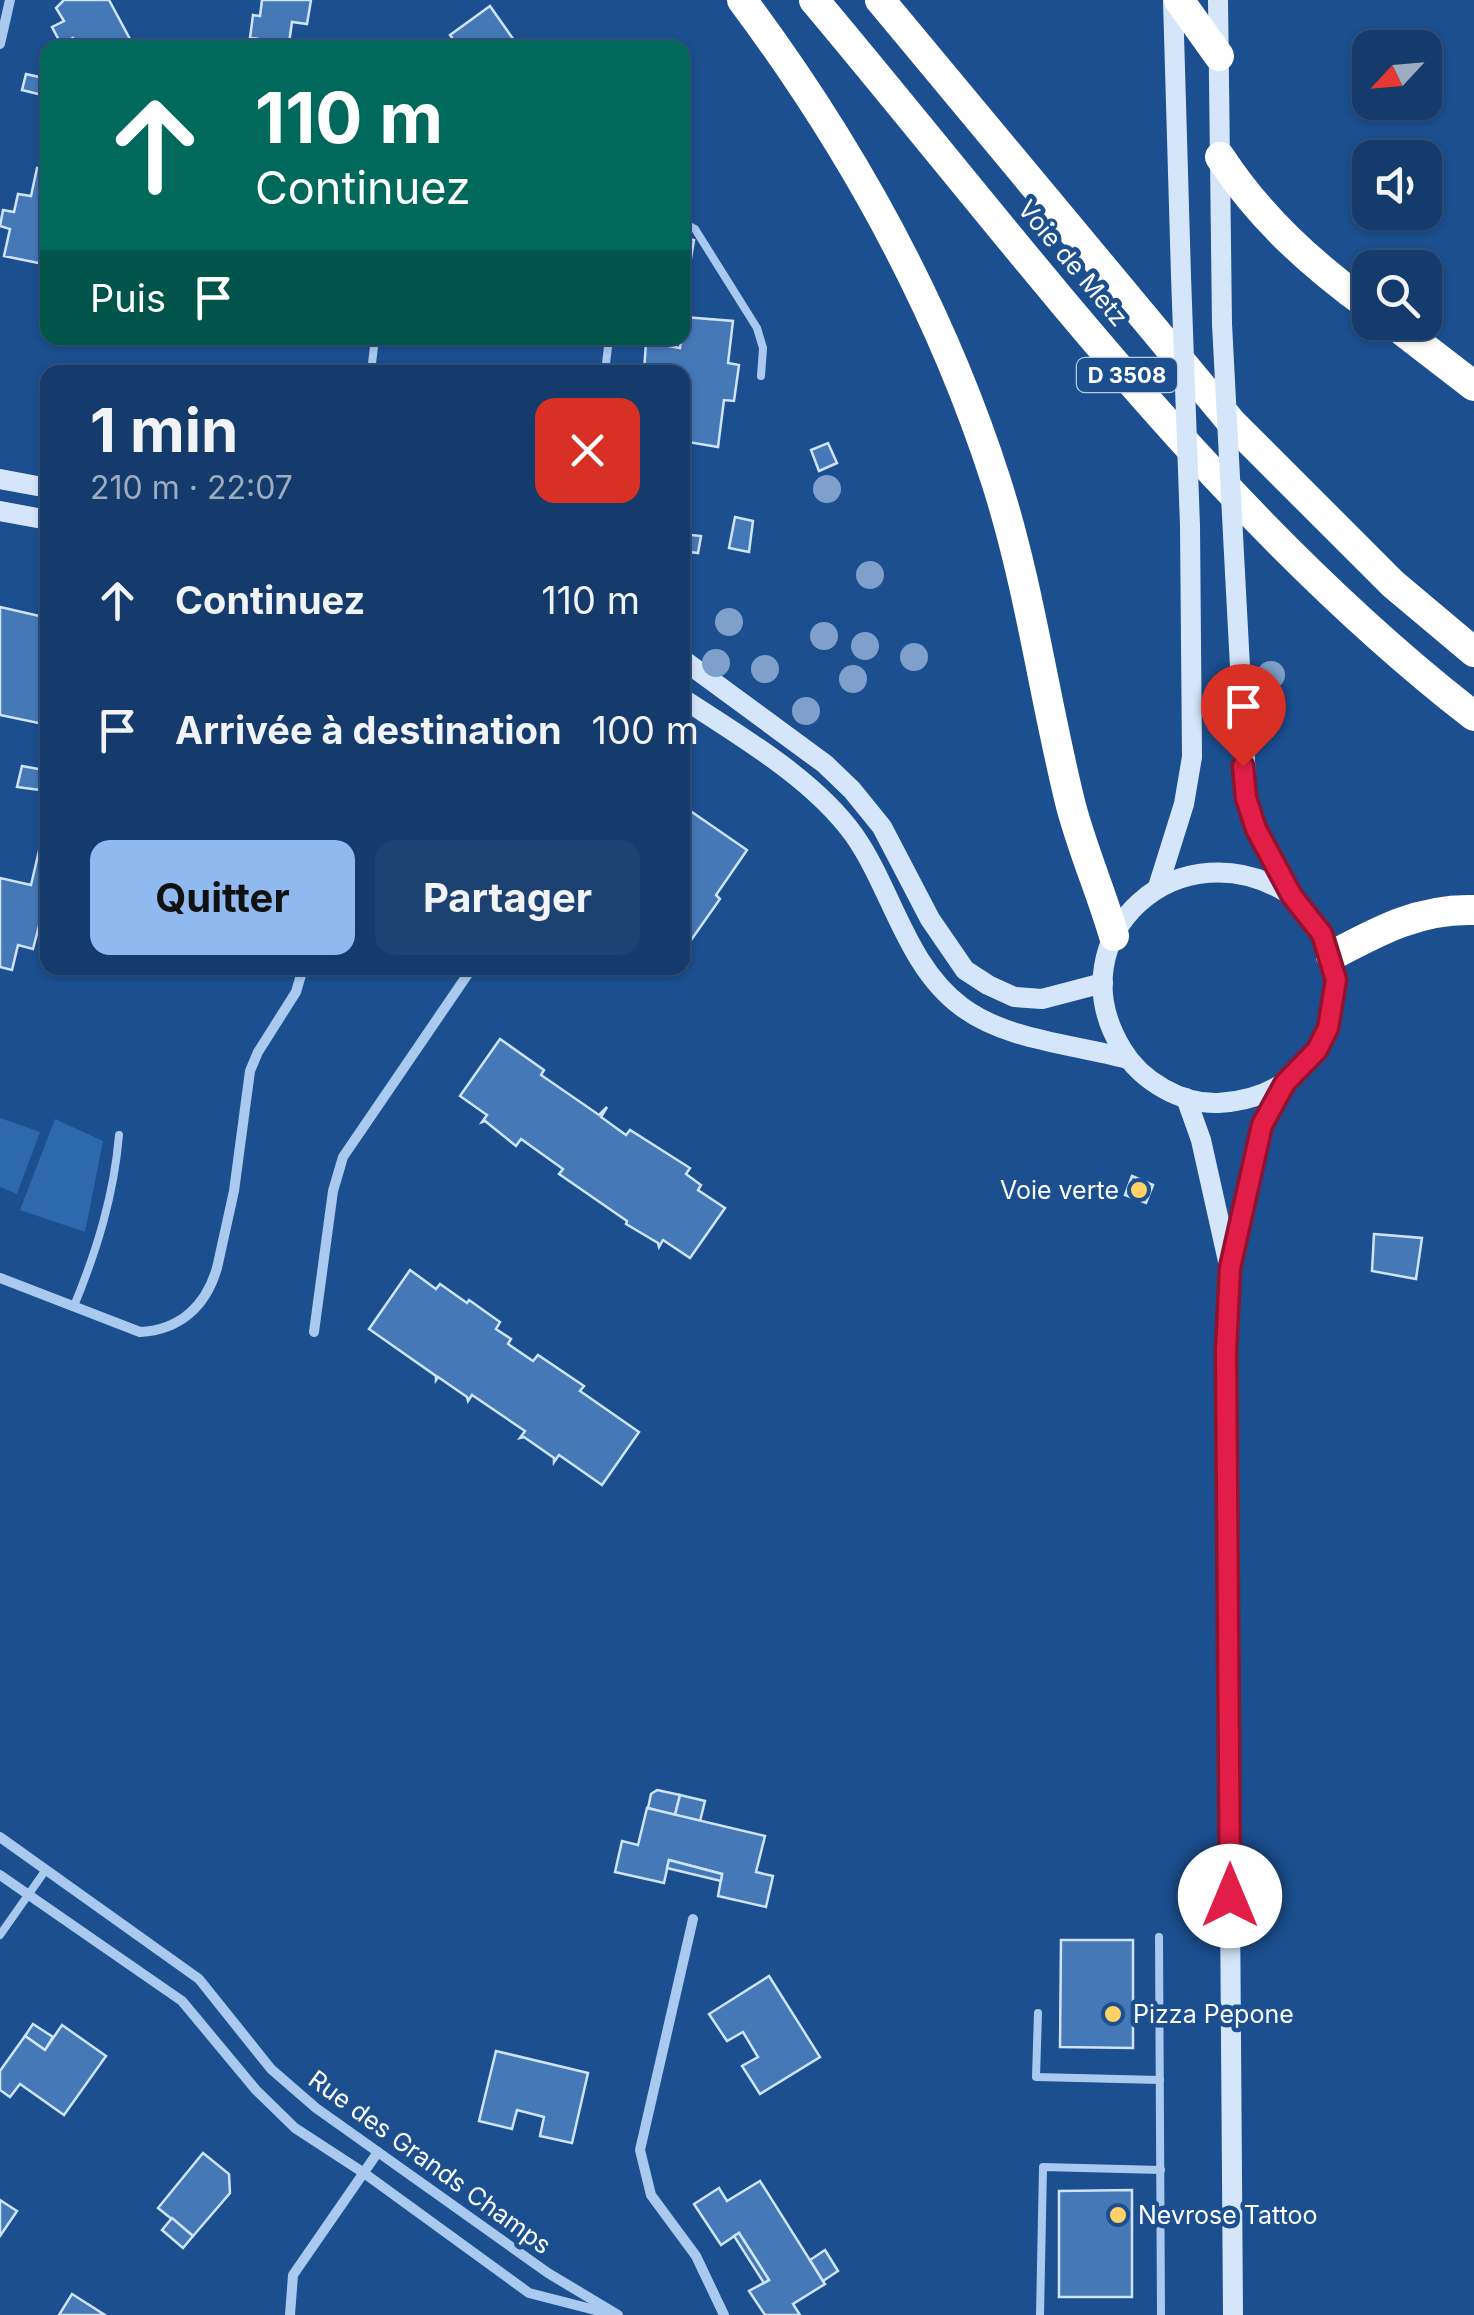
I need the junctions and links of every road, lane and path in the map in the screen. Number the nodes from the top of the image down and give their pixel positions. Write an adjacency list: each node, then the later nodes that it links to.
1 (10, 0): 7 (street)
2 (742, 0): 26 (highway)
3 (814, 0): 22 (highway, Voie de Metz / D 3508)
4 (880, 0): 19 (highway, Voie de Metz / D 3508)
5 (1176, 0): 8 (highway); 23 (main road, bridge)
6 (1218, 0): 8 (main road)
7 (0, 44)
8 (1219, 56): 9 (main road)
9 (1220, 157): 11 (highway); 24 (main road, bridge)
10 (690, 227): 13 (lane)
11 (1352, 295)
12 (1414, 340): 14 (highway)
13 (761, 376)
14 (1474, 386)
15 (0, 478): 16 (main road)
16 (40, 486)
17 (0, 511): 18 (main road)
18 (40, 518)
19 (1474, 652)
20 (690, 665): 30 (main road)
21 (690, 706): 31 (main road)
22 (1474, 716)
23 (1158, 887): 24 (main road); 26 (main road)
24 (1292, 896): 27 (main road)
25 (1474, 910): 27 (highway)
26 (1114, 936): 30 (main road)
27 (1331, 956): 32 (main road)
28 (301, 975): 37 (street)
29 (467, 975): 38 (street)
30 (1103, 982): 31 (main road)
31 (1128, 1059): 33 (main road)
32 (1285, 1083): 33 (main road); 35 (main road)
33 (1186, 1098): 35 (main road)
34 (119, 1135): 37 (lane)
35 (1230, 1268): 56 (main road)
36 (0, 1278): 37 (street)
37 (74, 1306)
38 (314, 1332)
39 (0, 1838): 40 (street, Rue des Grands Champs)
40 (45, 1871): 42 (lane); 48 (street, Rue des Grands Champs)
41 (0, 1875): 42 (street, Rue des Grands Champs)
42 (28, 1896): 44 (lane); 50 (street, Rue des Grands Champs)
43 (693, 1919): 53 (street)
44 (0, 1935)
45 (1159, 1938): 47 (lane)
46 (1038, 2012): 47 (lane)
47 (1160, 2080): 49 (lane)
48 (378, 2152): 50 (street); 52 (street, Rue des Grands Champs)
49 (1160, 2170): 54 (lane); 55 (lane)
50 (364, 2173): 51 (street); 52 (street, Rue des Grands Champs)
51 (290, 2315)
52 (616, 2315)
53 (724, 2315)
54 (1040, 2315)
55 (1161, 2315)
56 (1233, 2315)

